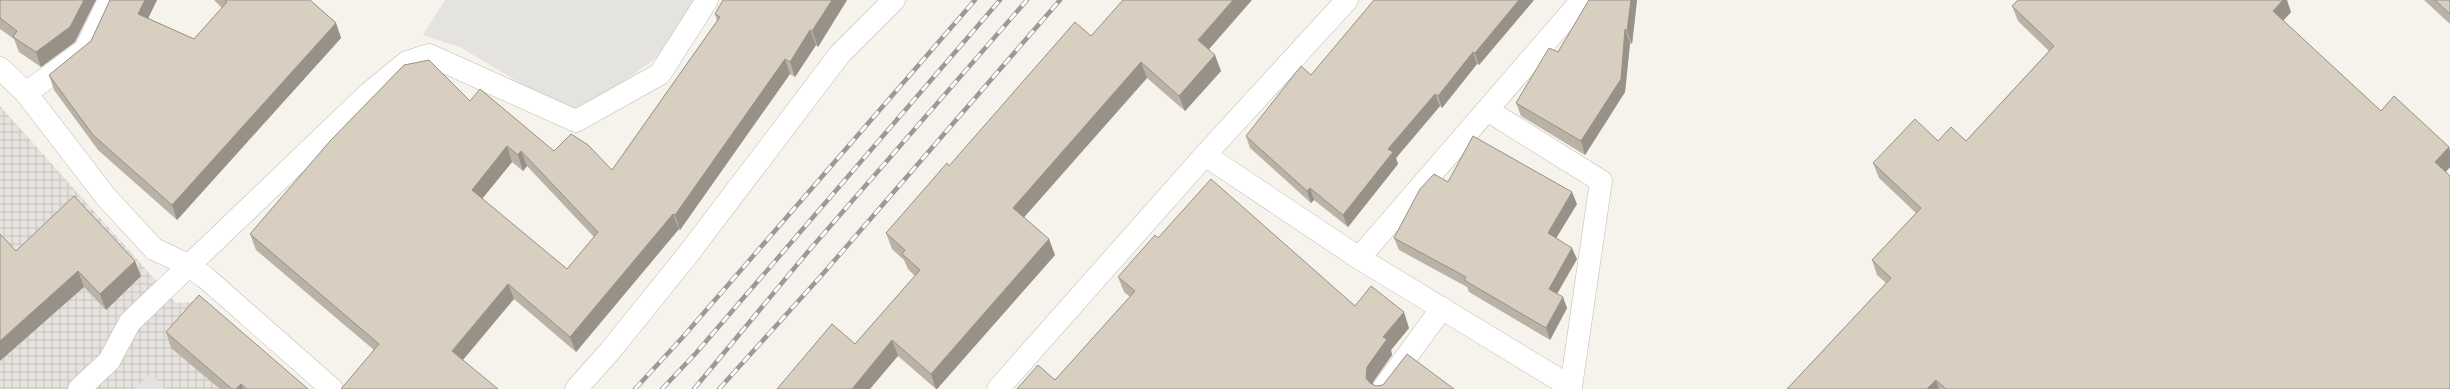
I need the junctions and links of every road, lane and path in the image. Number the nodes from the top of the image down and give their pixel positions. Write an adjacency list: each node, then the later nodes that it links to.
1 (109, 0): 7 (street)
2 (707, 0): 11 (street)
3 (894, 0): 15 (street)
4 (1347, 0): 9 (street)
5 (1582, 0): 8 (street)
6 (0, 68): 7 (street)
7 (26, 93): 11 (street)
8 (1487, 110): 10 (street); 12 (street)
9 (1205, 155): 10 (street); 16 (street)
10 (1359, 258): 12 (street)
11 (188, 266): 13 (street); 14 (street)
12 (1442, 308): 17 (street)
13 (79, 389)
14 (332, 389)
15 (576, 389)
16 (998, 389)
17 (1383, 389)

